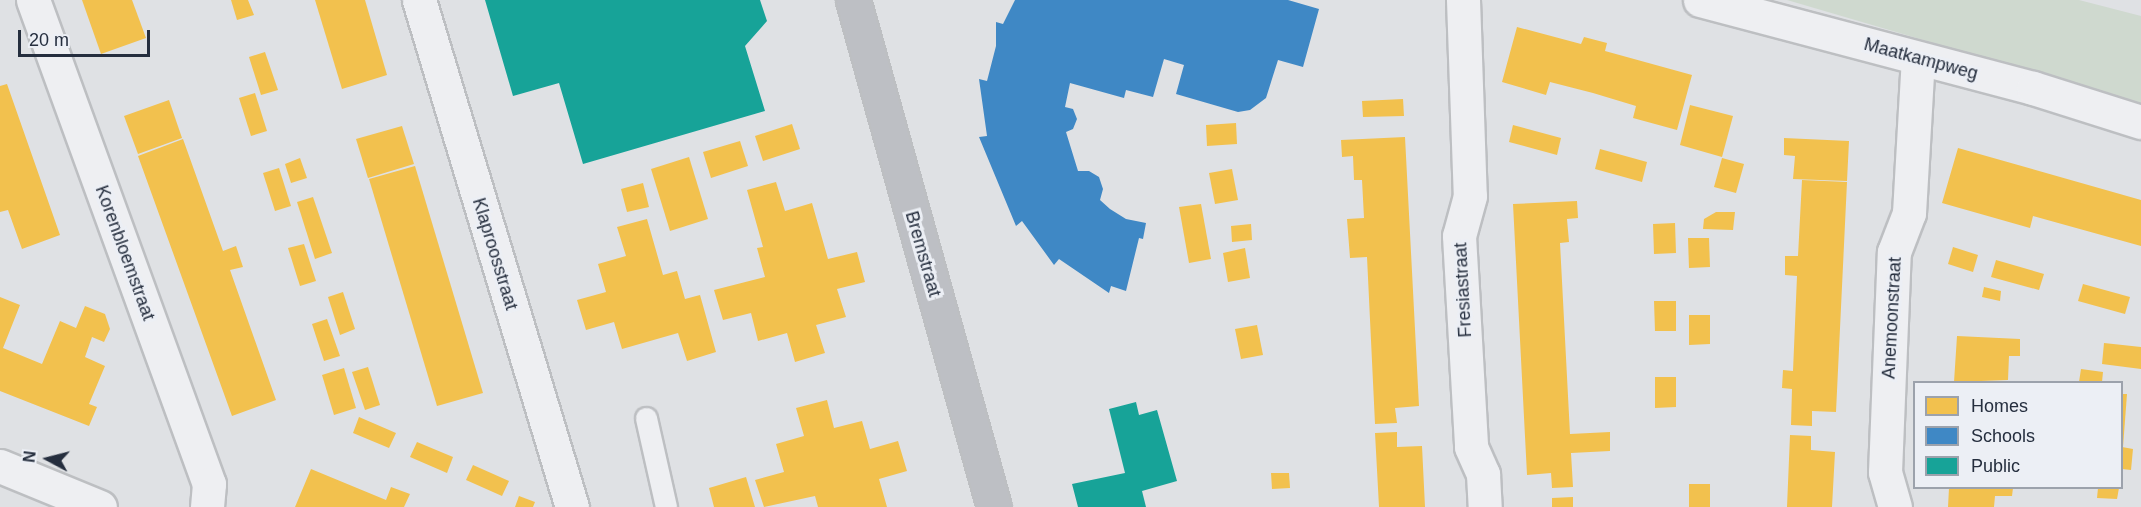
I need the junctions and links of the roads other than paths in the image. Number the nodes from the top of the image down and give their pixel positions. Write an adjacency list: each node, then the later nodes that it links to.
1 (33, 0): 11 (street, Korenbloemstraat)
2 (419, 0): 12 (street, Klaproosstraat)
3 (853, 0): 14 (street, Bremstraat)
4 (1462, 0): 15 (street, Fresiastraat)
5 (1700, 0): 6 (street, Maatkampweg)
6 (1918, 59): 7 (street, Maatkampweg); 16 (street, Anemoonstraat)
7 (2141, 122)
8 (646, 418): 13 (lane)
9 (0, 466): 10 (street)
10 (100, 507)
11 (207, 507)
12 (572, 507)
13 (666, 507)
14 (994, 507)
15 (1485, 507)
16 (1895, 507)

